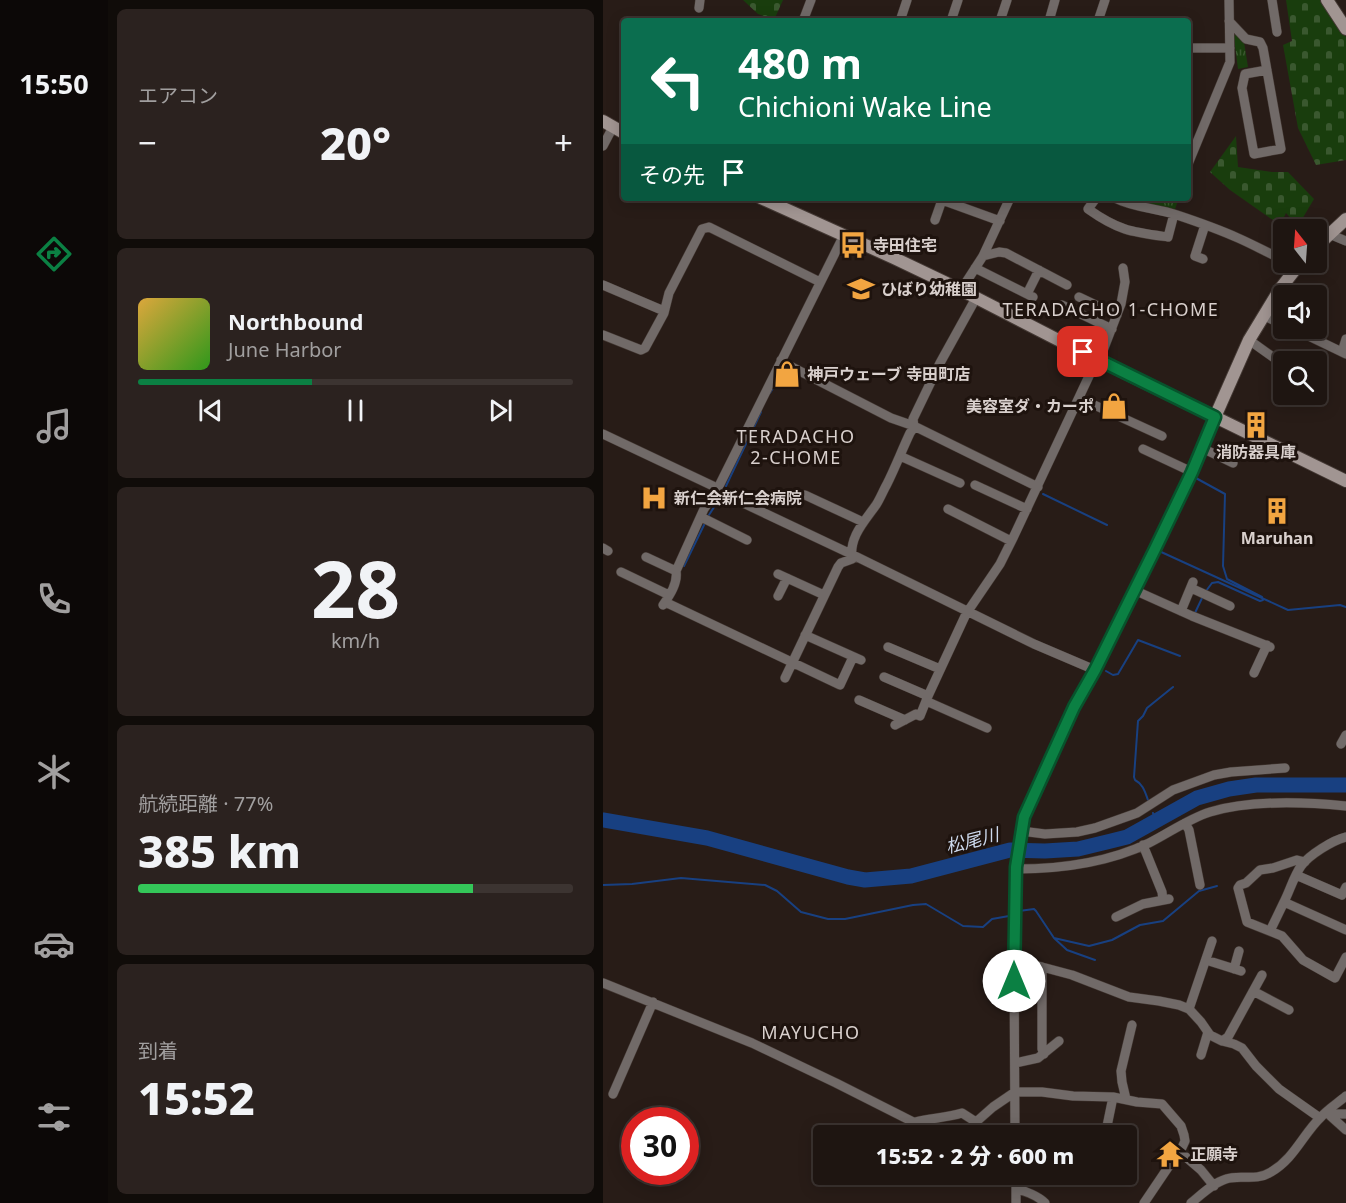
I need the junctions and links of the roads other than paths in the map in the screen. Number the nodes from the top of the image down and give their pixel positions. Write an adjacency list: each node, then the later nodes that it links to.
1 (811, 0): 10 (street)
2 (907, 0): 11 (street)
3 (958, 0): 12 (street)
4 (1007, 0): 13 (street)
5 (1055, 0): 14 (street)
6 (1105, 0): 15 (street)
7 (1229, 0): 16 (street)
8 (1272, 0): 18 (street)
9 (1327, 0): 17 (main road)
10 (804, 18)
11 (901, 18)
12 (952, 18)
13 (1001, 18)
14 (1050, 18)
15 (1099, 18)
16 (1229, 21): 20 (street); 21 (street)
17 (1346, 29)
18 (1277, 32)
19 (1191, 48): 20 (street)
20 (1230, 48): 24 (street)
21 (1267, 70): 21 (street)
22 (613, 127): 23 (street)
23 (603, 146)
24 (1191, 157)
25 (768, 201): 37 (main road)
26 (942, 201): 33 (street)
27 (945, 201): 34 (street)
28 (1009, 201): 34 (street)
29 (1094, 201): 31 (street)
30 (1123, 201): 31 (street)
31 (1174, 214): 35 (street)
32 (1346, 219): 36 (main road)
33 (935, 220)
34 (1000, 221): 40 (street)
35 (1205, 225): 41 (street); 42 (street)
36 (1331, 233): 38 (main road); 39 (street)
37 (844, 235): 47 (street); 50 (main road)
38 (1327, 237)
39 (1346, 241)
40 (983, 255): 43 (street); 45 (street)
41 (1273, 255)
42 (1203, 259)
43 (975, 268): 45 (street); 50 (street)
44 (1123, 268): 55 (street)
45 (1039, 270): 49 (street)
46 (1290, 273): 56 (main road)
47 (821, 282): 54 (street); 66 (street)
48 (603, 285): 54 (street)
49 (1067, 285)
50 (961, 290): 52 (main road)
51 (1079, 297): 55 (street)
52 (976, 298): 65 (main road); 69 (street)
53 (1062, 305): 58 (street)
54 (664, 311): 59 (street)
55 (1117, 315): 58 (street)
56 (1264, 316): 57 (street); 62 (main road)
57 (1273, 320)
58 (1112, 329): 65 (street)
59 (603, 335)
60 (1322, 339): 63 (street)
61 (1346, 339): 63 (street)
62 (1249, 340): 64 (street); 68 (main road)
63 (1344, 353)
64 (1273, 357)
65 (1097, 359): 67 (street); 68 (main road)
66 (781, 360): 69 (street); 81 (street)
67 (1079, 398): 71 (street); 80 (street)
68 (1215, 417): 72 (street); 77 (main road)
69 (913, 428): 74 (street); 80 (street)
70 (603, 434): 81 (street)
71 (1162, 436)
72 (1202, 448): 75 (street); 76 (street)
73 (1143, 449): 76 (street)
74 (900, 456): 78 (street); 90 (street)
75 (1233, 463)
76 (1192, 472): 97 (street)
77 (1346, 481)
78 (960, 483)
79 (975, 484): 82 (street)
80 (1038, 487): 87 (street)
81 (717, 490): 88 (street); 93 (street)
82 (994, 493): 84 (street); 87 (street)
83 (805, 495): 90 (street)
84 (989, 503)
85 (948, 509): 89 (street)
86 (974, 509): 89 (street)
87 (1027, 509): 92 (street)
88 (704, 518): 91 (street); 95 (street)
89 (969, 518): 92 (street)
90 (863, 522): 93 (street)
91 (747, 540)
92 (1011, 541): 102 (street)
93 (851, 554): 99 (street); 102 (street)
94 (646, 557): 95 (street)
95 (676, 571): 100 (street)
96 (621, 572): 100 (street)
97 (1134, 590): 103 (street); 108 (street)
98 (778, 596): 99 (street)
99 (824, 596): 104 (street)
100 (665, 601): 106 (street)
101 (1227, 601): 103 (street)
102 (968, 611): 107 (street); 108 (street)
103 (1181, 611): 109 (street)
104 (805, 635): 106 (street); 106 (street)
105 (888, 647): 107 (street)
106 (792, 663): 111 (street)
107 (940, 669): 112 (street)
108 (1095, 670): 124 (street)
109 (1254, 673)
110 (884, 677): 112 (street)
111 (785, 678)
112 (927, 698): 115 (street); 116 (street)
113 (859, 700): 115 (street)
114 (975, 709): 116 (street)
115 (905, 720): 117 (street)
116 (970, 720): 118 (street)
117 (895, 725)
118 (987, 728)
119 (1265, 759): 121 (street)
120 (1285, 768): 121 (street)
121 (1266, 770): 124 (street)
122 (1346, 806): 123 (street)
123 (1185, 823): 126 (street); 130 (street)
124 (1021, 832): 128 (street)
125 (1346, 837): 127 (street)
126 (1143, 845): 128 (street); 133 (street)
127 (1305, 862): 129 (street); 134 (street)
128 (1016, 868): 140 (street)
129 (1296, 875): 131 (street); 132 (street)
130 (1196, 884)
131 (1346, 887)
132 (1284, 902): 134 (street); 135 (street)
133 (1116, 917)
134 (1270, 930): 138 (street)
135 (1346, 930)
136 (1212, 941): 139 (street)
137 (1239, 951): 139 (street)
138 (1346, 957)
139 (1206, 960): 146 (street)
140 (1014, 961): 141 (street); 154 (street)
141 (1042, 967): 146 (street); 152 (street)
142 (1262, 975): 144 (street)
143 (603, 983): 145 (street)
144 (1253, 991): 147 (street); 151 (street)
145 (653, 1002): 156 (street); 162 (street)
146 (1189, 1009): 149 (street)
147 (1289, 1010)
148 (1132, 1024): 159 (street)
149 (1208, 1032): 151 (street); 153 (street)
150 (1059, 1041): 152 (street)
151 (1222, 1041): 161 (street)
152 (1044, 1054): 154 (street)
153 (1201, 1055)
154 (1015, 1063): 155 (street)
155 (1015, 1092): 158 (street); 162 (street); 164 (street)
156 (613, 1094)
157 (1346, 1096): 161 (street)
158 (1113, 1097): 159 (street); 165 (street)
159 (1126, 1099): 167 (street)
160 (1346, 1114): 161 (street)
161 (1325, 1115): 166 (street); 169 (street)
162 (915, 1122): 163 (street)
163 (921, 1125)
164 (1015, 1125)
165 (1107, 1125)
166 (1346, 1130)
167 (1180, 1152): 169 (street); 173 (street)
168 (1015, 1185): 170 (street)
169 (1214, 1186): 174 (street)
170 (1016, 1189): 171 (street); 172 (street)
171 (1016, 1203)
172 (1044, 1203)
173 (1144, 1203)
174 (1191, 1203)

